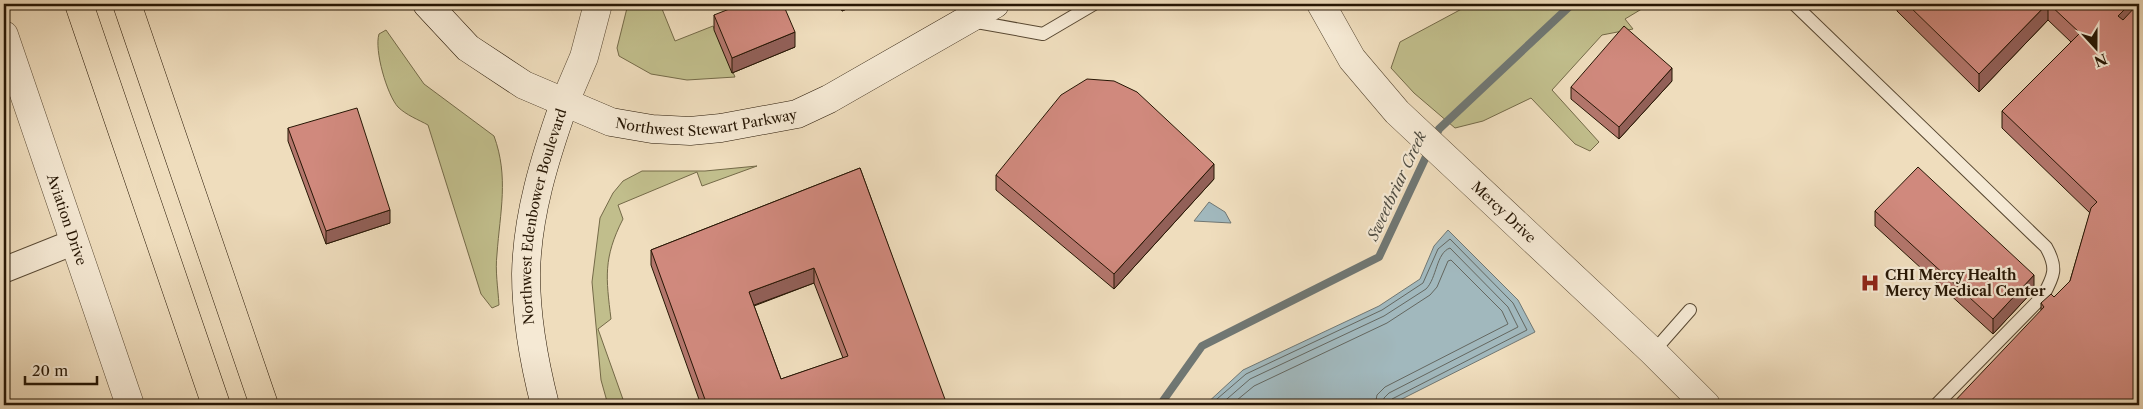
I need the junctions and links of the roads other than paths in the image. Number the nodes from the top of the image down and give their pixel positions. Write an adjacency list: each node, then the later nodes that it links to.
1 (79, 4): 17 (highway)
2 (126, 4): 18 (highway)
3 (427, 4): 11 (street, Northwest Stewart Parkway)
4 (598, 4): 11 (street, Northwest Edenbower Boulevard)
5 (995, 4): 9 (street, Northwest Stewart Parkway)
6 (1094, 4): 9 (lane)
7 (1321, 4): 15 (street, Mercy Drive)
8 (1794, 4): 21 (lane)
9 (966, 21): 11 (street, Northwest Stewart Parkway)
10 (4, 35): 12 (street, Aviation Drive)
11 (564, 104): 19 (street, Northwest Edenbower Boulevard)
12 (74, 242): 13 (street); 16 (street, Aviation Drive)
13 (4, 270)
14 (1690, 310): 15 (lane)
15 (1653, 352): 20 (street, Mercy Drive)
16 (130, 405)
17 (216, 405)
18 (264, 405)
19 (545, 405)
20 (1706, 405)
21 (1936, 405)

